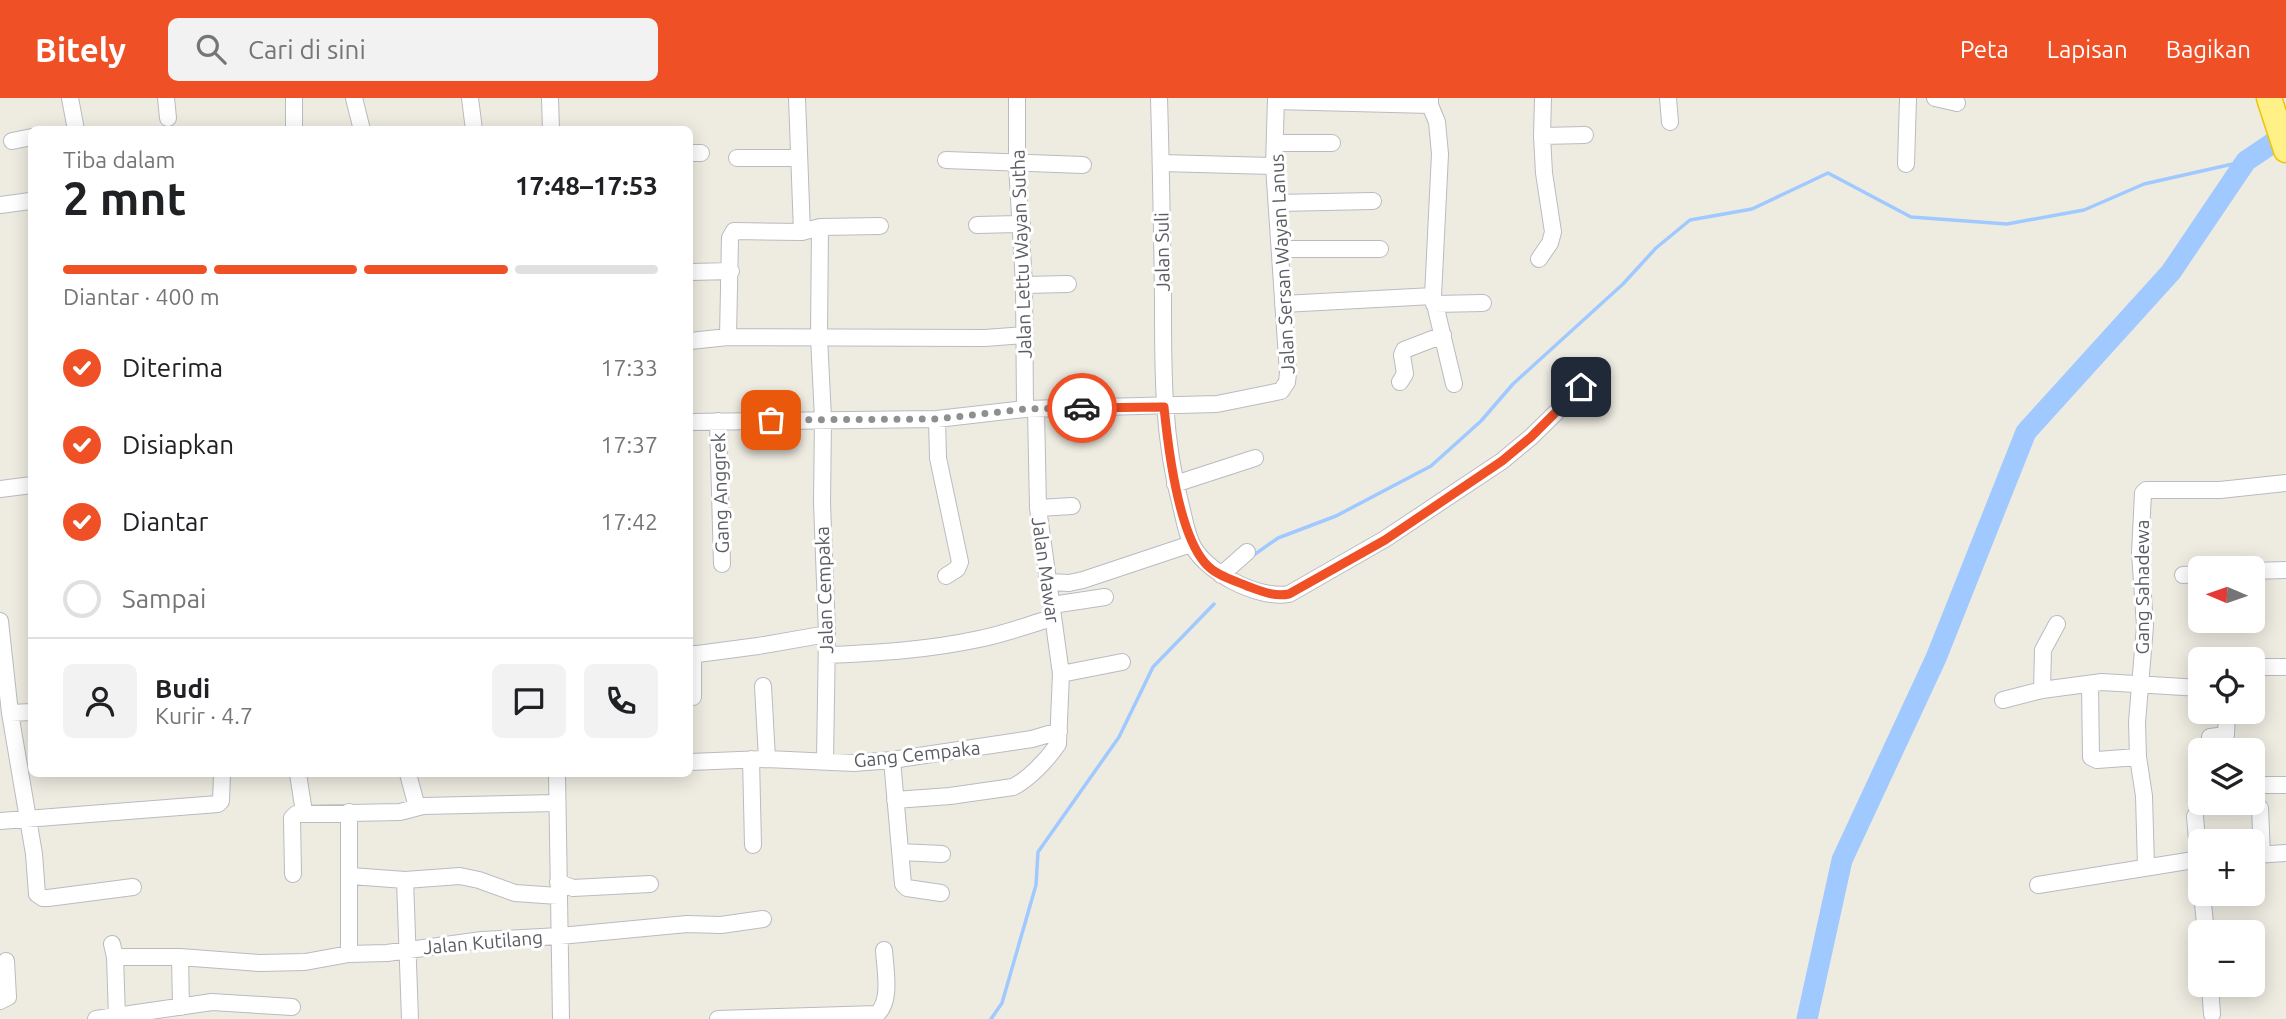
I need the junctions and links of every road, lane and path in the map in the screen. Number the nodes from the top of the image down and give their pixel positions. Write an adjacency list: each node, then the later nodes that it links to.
1 (70, 98): 20 (street)
2 (166, 98): 18 (street)
3 (294, 98): 21 (street)
4 (354, 98): 22 (street)
5 (470, 98): 23 (street)
6 (550, 98): 24 (street)
7 (797, 98): 33 (street)
8 (1017, 98): 37 (street, Jalan Lettu Wayan Sutha)
9 (1159, 98): 35 (street, Jalan Suli)
10 (1543, 98): 26 (street)
11 (1668, 98): 19 (street)
12 (1908, 98): 36 (street)
13 (1935, 98): 17 (street)
14 (2269, 98): 31 (highway)
15 (1276, 99): 16 (street); 29 (street, Jalan Sersan Wayan Lanus)
16 (1430, 102): 56 (street)
17 (1957, 103)
18 (168, 118)
19 (1670, 122)
20 (75, 126)
21 (294, 126)
22 (361, 126)
23 (474, 126)
24 (551, 126)
25 (1585, 135): 26 (street)
26 (1542, 136): 51 (street)
27 (28, 138): 28 (street)
28 (12, 141)
29 (1276, 143): 30 (street); 39 (street, Jalan Sersan Wayan Lanus)
30 (1332, 143)
31 (2286, 150)
32 (737, 158): 33 (street)
33 (799, 158): 48 (street)
34 (946, 160): 37 (street)
35 (1161, 163): 39 (street); 67 (street, Jalan Suli)
36 (1906, 163)
37 (1017, 164): 38 (street); 44 (street, Jalan Lettu Wayan Sutha)
38 (1083, 165)
39 (1275, 166): 42 (street, Jalan Sersan Wayan Lanus)
40 (28, 201): 43 (street)
41 (1373, 201): 42 (street)
42 (1278, 203): 49 (street, Jalan Sersan Wayan Lanus)
43 (0, 205)
44 (1022, 223): 45 (street); 55 (street, Jalan Lettu Wayan Sutha)
45 (977, 225)
46 (880, 226): 47 (street)
47 (820, 227): 48 (street); 62 (street, Jalan Cempaka)
48 (803, 232): 52 (street)
49 (1280, 249): 50 (street); 58 (street, Jalan Sersan Wayan Lanus)
50 (1380, 249)
51 (1539, 259)
52 (731, 271): 53 (street); 61 (street)
53 (693, 272)
54 (1068, 284): 55 (street)
55 (1024, 285): 59 (street, Jalan Lettu Wayan Sutha)
56 (1434, 300): 57 (street); 58 (street); 60 (street)
57 (1483, 303)
58 (1283, 304): 67 (street, Jalan Sersan Wayan Lanus)
59 (1025, 335): 62 (street); 68 (street, Jalan Lettu Wayan Sutha)
60 (1443, 335): 65 (street); 66 (street)
61 (728, 337): 62 (street); 63 (street)
62 (818, 337): 69 (street, Jalan Cempaka)
63 (693, 341)
64 (1575, 377): 85 (street)
65 (1399, 382)
66 (1454, 384)
67 (1164, 407): 68 (street, Jalan Sersan Wayan Lanus); 75 (street, Jalan Suli)
68 (1030, 409): 70 (street, Jalan Sersan Wayan Lanus); 79 (street, Jalan Mawar)
69 (823, 419): 70 (street, Jalan Sersan Wayan Lanus); 71 (street, Jalan Sersan Wayan Lanus); 94 (street, Jalan Cempaka)
70 (937, 419): 88 (street)
71 (718, 421): 72 (street, Jalan Sersan Wayan Lanus); 82 (street, Gang Anggrek)
72 (693, 422)
73 (1255, 458): 75 (street)
74 (2286, 483): 103 (street, Gang Sahadewa)
75 (1175, 484): 80 (street, Jalan Suli)
76 (28, 486): 77 (street)
77 (0, 489)
78 (1072, 506): 79 (street)
79 (1038, 508): 89 (street, Jalan Mawar)
80 (1191, 544): 85 (street); 89 (street)
81 (1247, 552): 85 (street)
82 (722, 564)
83 (2286, 570): 84 (street)
84 (2265, 571)
85 (1221, 575)
86 (2183, 575): 87 (street)
87 (2188, 575)
88 (946, 576)
89 (1049, 582): 91 (street, Jalan Mawar)
90 (1105, 597): 91 (street)
91 (1052, 611): 96 (street); 100 (street, Jalan Mawar)
92 (0, 621): 101 (street)
93 (2057, 624): 106 (street)
94 (827, 634): 95 (street); 96 (street, Jalan Cempaka)
95 (693, 655)
96 (827, 655): 116 (street, Jalan Cempaka)
97 (1122, 662): 100 (street)
98 (2265, 667): 99 (street)
99 (2286, 667)
100 (1061, 674): 111 (street, Jalan Mawar)
101 (3, 682): 109 (street)
102 (2090, 684): 103 (street); 106 (street); 113 (street)
103 (2141, 684): 105 (street); 113 (street, Gang Sahadewa)
104 (763, 686): 114 (street)
105 (2188, 687)
106 (2042, 690): 107 (street)
107 (2003, 700)
108 (28, 712): 109 (street)
109 (10, 713): 118 (street)
110 (2226, 724): 112 (street)
111 (1059, 731): 115 (street, Gang Cempaka); 125 (street)
112 (2210, 737)
113 (2138, 757): 140 (street, Gang Sahadewa)
114 (759, 759): 116 (street, Gang Cempaka); 117 (street, Gang Cempaka); 134 (street)
115 (892, 760): 116 (street, Gang Cempaka); 125 (street)
116 (825, 761)
117 (693, 762)
118 (24, 764): 131 (street)
119 (222, 777): 131 (street)
120 (298, 777): 128 (street)
121 (409, 777): 127 (street)
122 (557, 777): 126 (street)
123 (2265, 785): 124 (street)
124 (2286, 785)
125 (895, 800): 135 (street)
126 (557, 803): 127 (street); 147 (street)
127 (416, 807): 129 (street)
128 (304, 812): 129 (street); 141 (street)
129 (349, 812): 142 (street)
130 (2195, 816): 133 (street)
131 (28, 819): 132 (street); 146 (street)
132 (0, 821)
133 (2196, 829)
134 (753, 845)
135 (900, 852): 137 (street); 148 (street)
136 (2286, 853): 138 (street)
137 (942, 854)
138 (2265, 854)
139 (2188, 861): 140 (street)
140 (2146, 867): 145 (street)
141 (293, 874)
142 (351, 876): 143 (street); 153 (street)
143 (405, 880): 147 (street); 151 (street)
144 (650, 884): 147 (street)
145 (2038, 885)
146 (133, 887)
147 (558, 889): 150 (street)
148 (941, 892)
149 (763, 919): 150 (street, Jalan Kutilang)
150 (560, 936): 151 (street, Jalan Kutilang); 166 (street)
151 (406, 950): 153 (street, Jalan Kutilang); 165 (street, Jalan Kutilang)
152 (884, 950): 167 (street)
153 (349, 954): 154 (street, Jalan Kutilang)
154 (180, 957): 160 (street); 162 (street, Jalan Kutilang)
155 (6, 961): 157 (street)
156 (2211, 997): 161 (street)
157 (0, 1001)
158 (212, 1002): 159 (street); 160 (street); 164 (street)
159 (292, 1007)
160 (174, 1011): 162 (street)
161 (2212, 1014)
162 (117, 1017): 163 (street)
163 (96, 1019)
164 (212, 1019)
165 (410, 1019)
166 (561, 1019)
167 (718, 1019)

